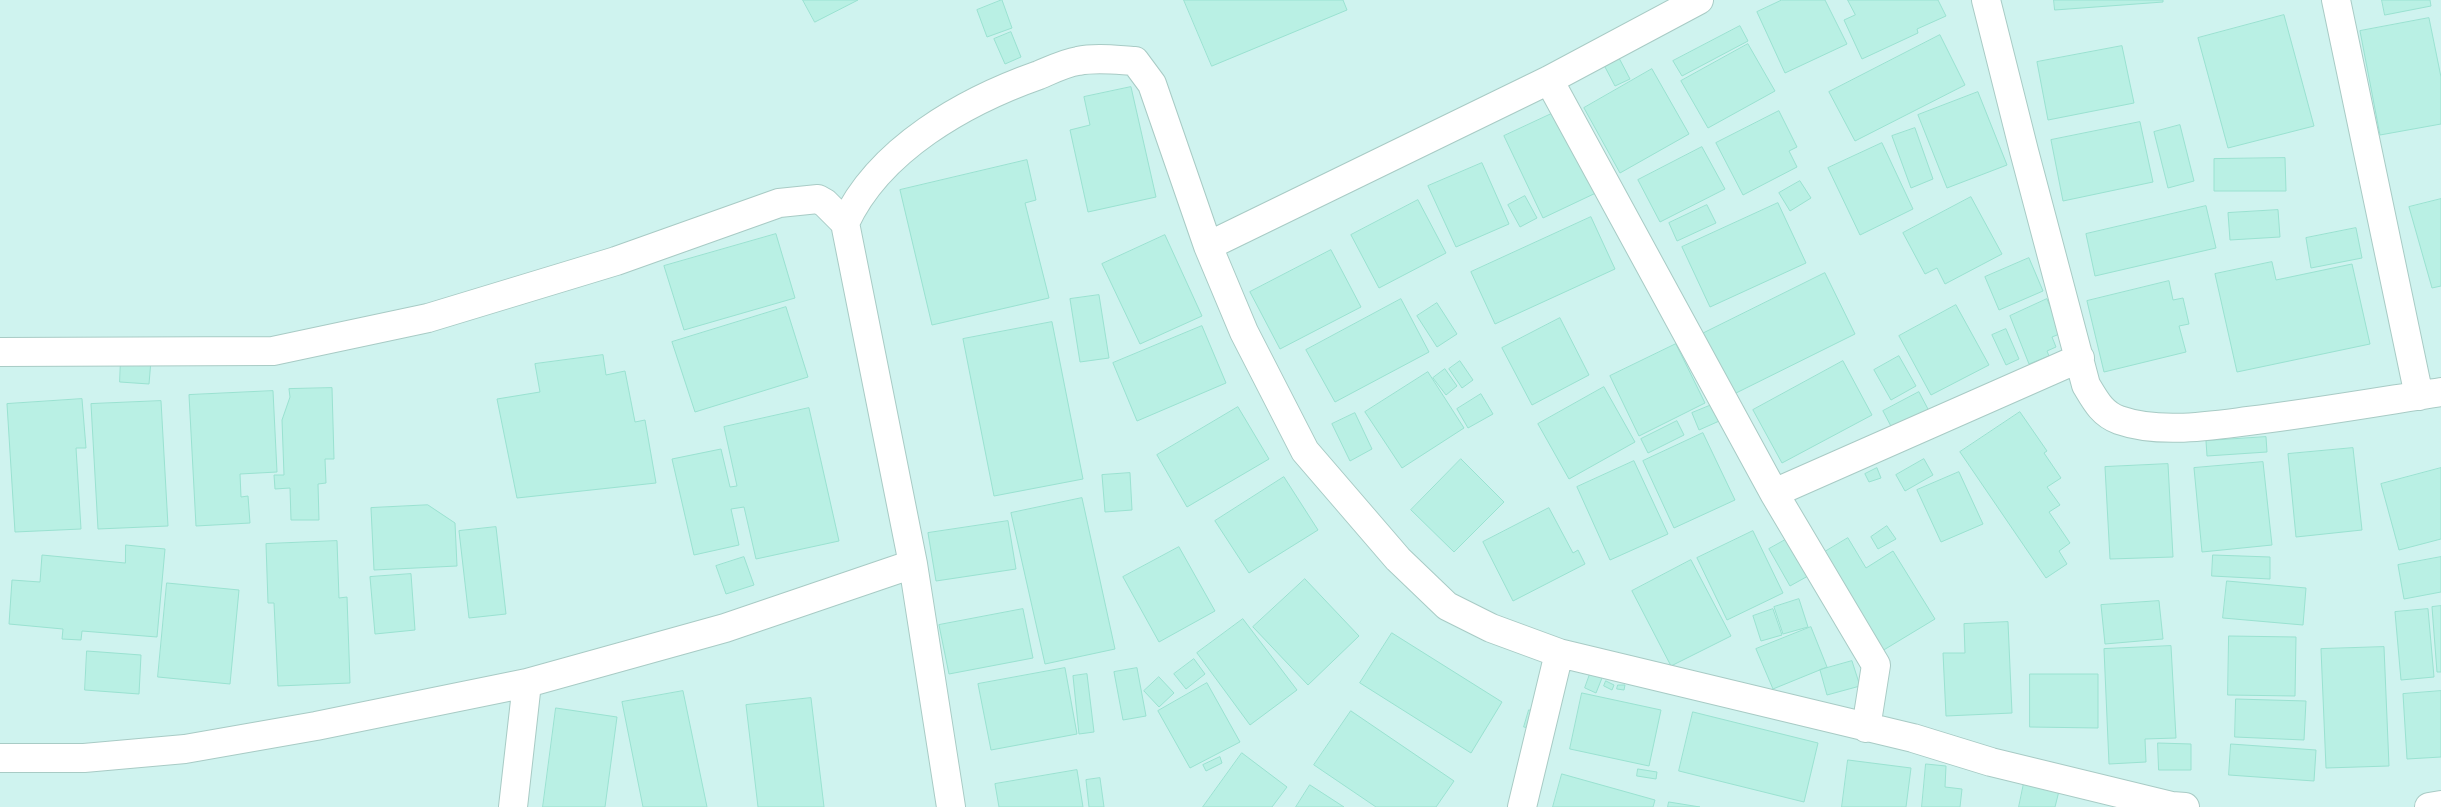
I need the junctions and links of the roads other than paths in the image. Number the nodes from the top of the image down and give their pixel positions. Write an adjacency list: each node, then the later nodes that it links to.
1 (1698, 0): 4 (street)
2 (1986, 0): 8 (street)
3 (2336, 0): 9 (street)
4 (1549, 80): 6 (street); 10 (street)
5 (845, 223): 6 (street); 7 (street); 11 (street)
6 (1208, 246): 12 (street)
7 (0, 352)
8 (2080, 358): 9 (street); 10 (street)
9 (2430, 394)
10 (1774, 493): 14 (street)
11 (913, 564): 13 (street); 18 (street)
12 (1559, 653): 14 (street); 19 (street)
13 (527, 683): 15 (street); 17 (street)
14 (1866, 728): 20 (street)
15 (0, 758)
16 (2441, 805): 21 (street)
17 (513, 807)
18 (951, 807)
19 (1522, 807)
20 (2177, 807)
21 (2429, 807)

